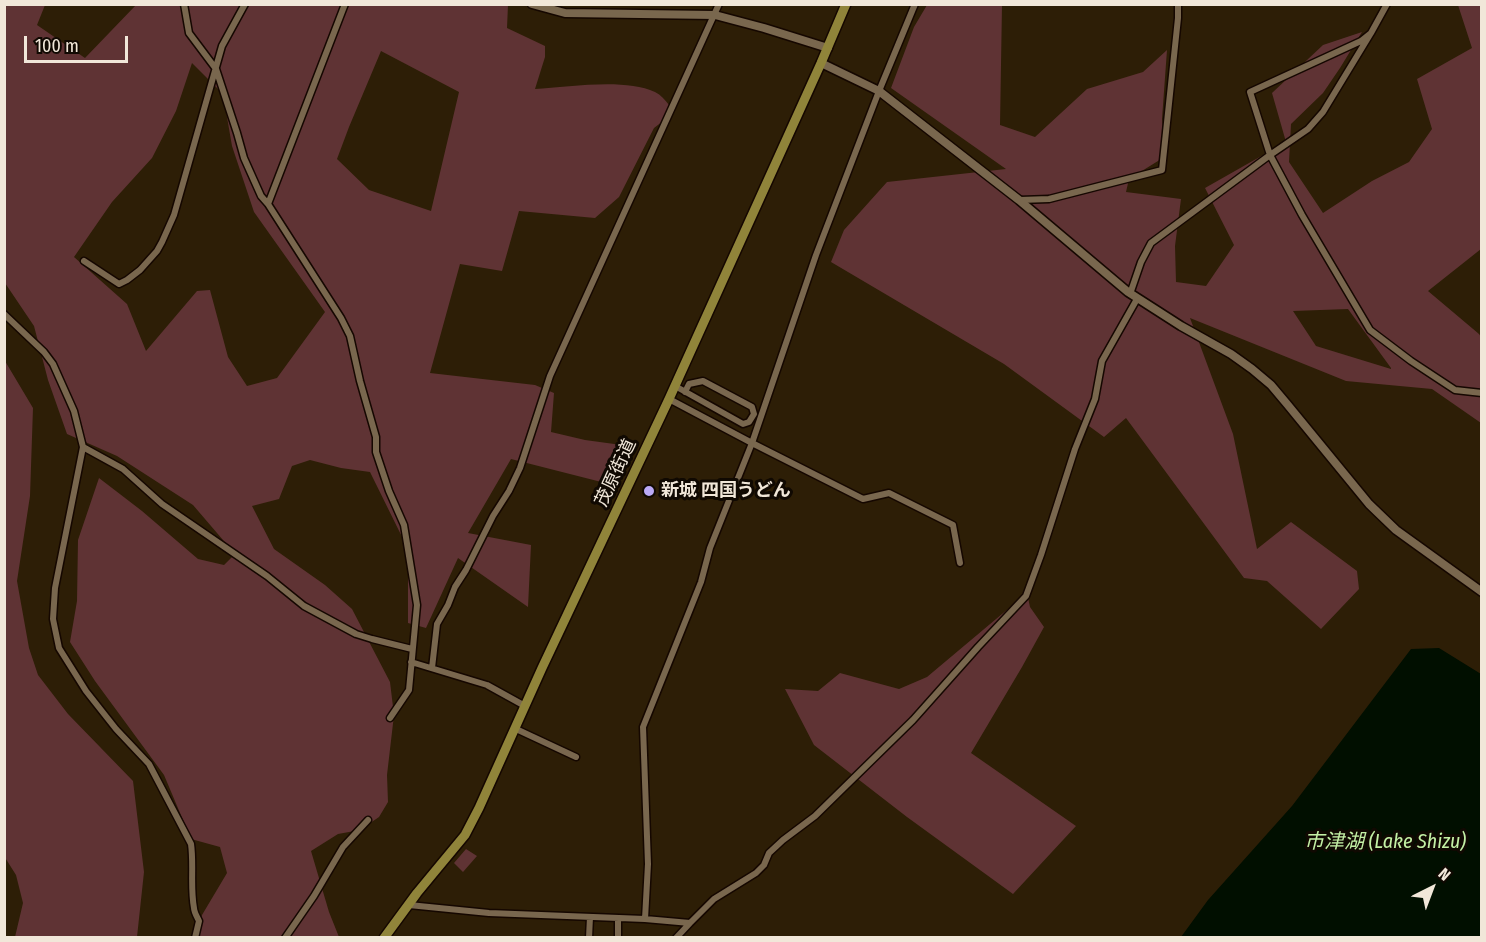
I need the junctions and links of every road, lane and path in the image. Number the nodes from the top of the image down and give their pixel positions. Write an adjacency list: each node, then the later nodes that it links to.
1 (184, 4): 14 (street)
2 (245, 4): 14 (street)
3 (345, 4): 18 (street)
4 (532, 4): 10 (street)
5 (719, 4): 10 (street)
6 (846, 4): 12 (main road, 茂原街道)
7 (915, 4): 15 (street)
8 (1178, 4): 17 (street)
9 (1387, 4): 11 (street)
10 (714, 15): 12 (street); 32 (street)
11 (1371, 33): 16 (street); 16 (street)
12 (828, 48): 13 (main road, 茂原街道)
13 (821, 63): 15 (street); 22 (main road, 茂原街道)
14 (216, 69): 18 (street); 19 (street)
15 (879, 91): 17 (street); 26 (street)
16 (1270, 155): 20 (street); 24 (street)
17 (1019, 200): 20 (street)
18 (268, 204): 30 (street)
19 (84, 261)
20 (1134, 296): 29 (street); 42 (street)
21 (4, 314): 27 (street)
22 (675, 386): 23 (street); 25 (main road, 茂原街道)
23 (685, 393): 23 (street)
24 (1482, 393)
25 (669, 399): 26 (street); 33 (main road, 茂原街道)
26 (752, 443): 28 (street); 41 (street)
27 (83, 447): 30 (street); 43 (street)
28 (960, 563)
29 (1482, 592)
30 (412, 649): 31 (street)
31 (411, 662): 32 (street); 34 (street)
32 (432, 668): 33 (street)
33 (525, 706): 35 (main road, 茂原街道)
34 (390, 718)
35 (516, 729): 36 (street); 38 (main road, 茂原街道)
36 (576, 757)
37 (368, 820): 44 (street)
38 (409, 905): 39 (street); 45 (main road, 茂原街道)
39 (590, 917): 40 (street); 46 (street)
40 (618, 918): 41 (street); 47 (street)
41 (645, 919): 42 (street)
42 (690, 922): 48 (street)
43 (195, 938)
44 (285, 938)
45 (384, 938)
46 (589, 938)
47 (618, 938)
48 (676, 938)

